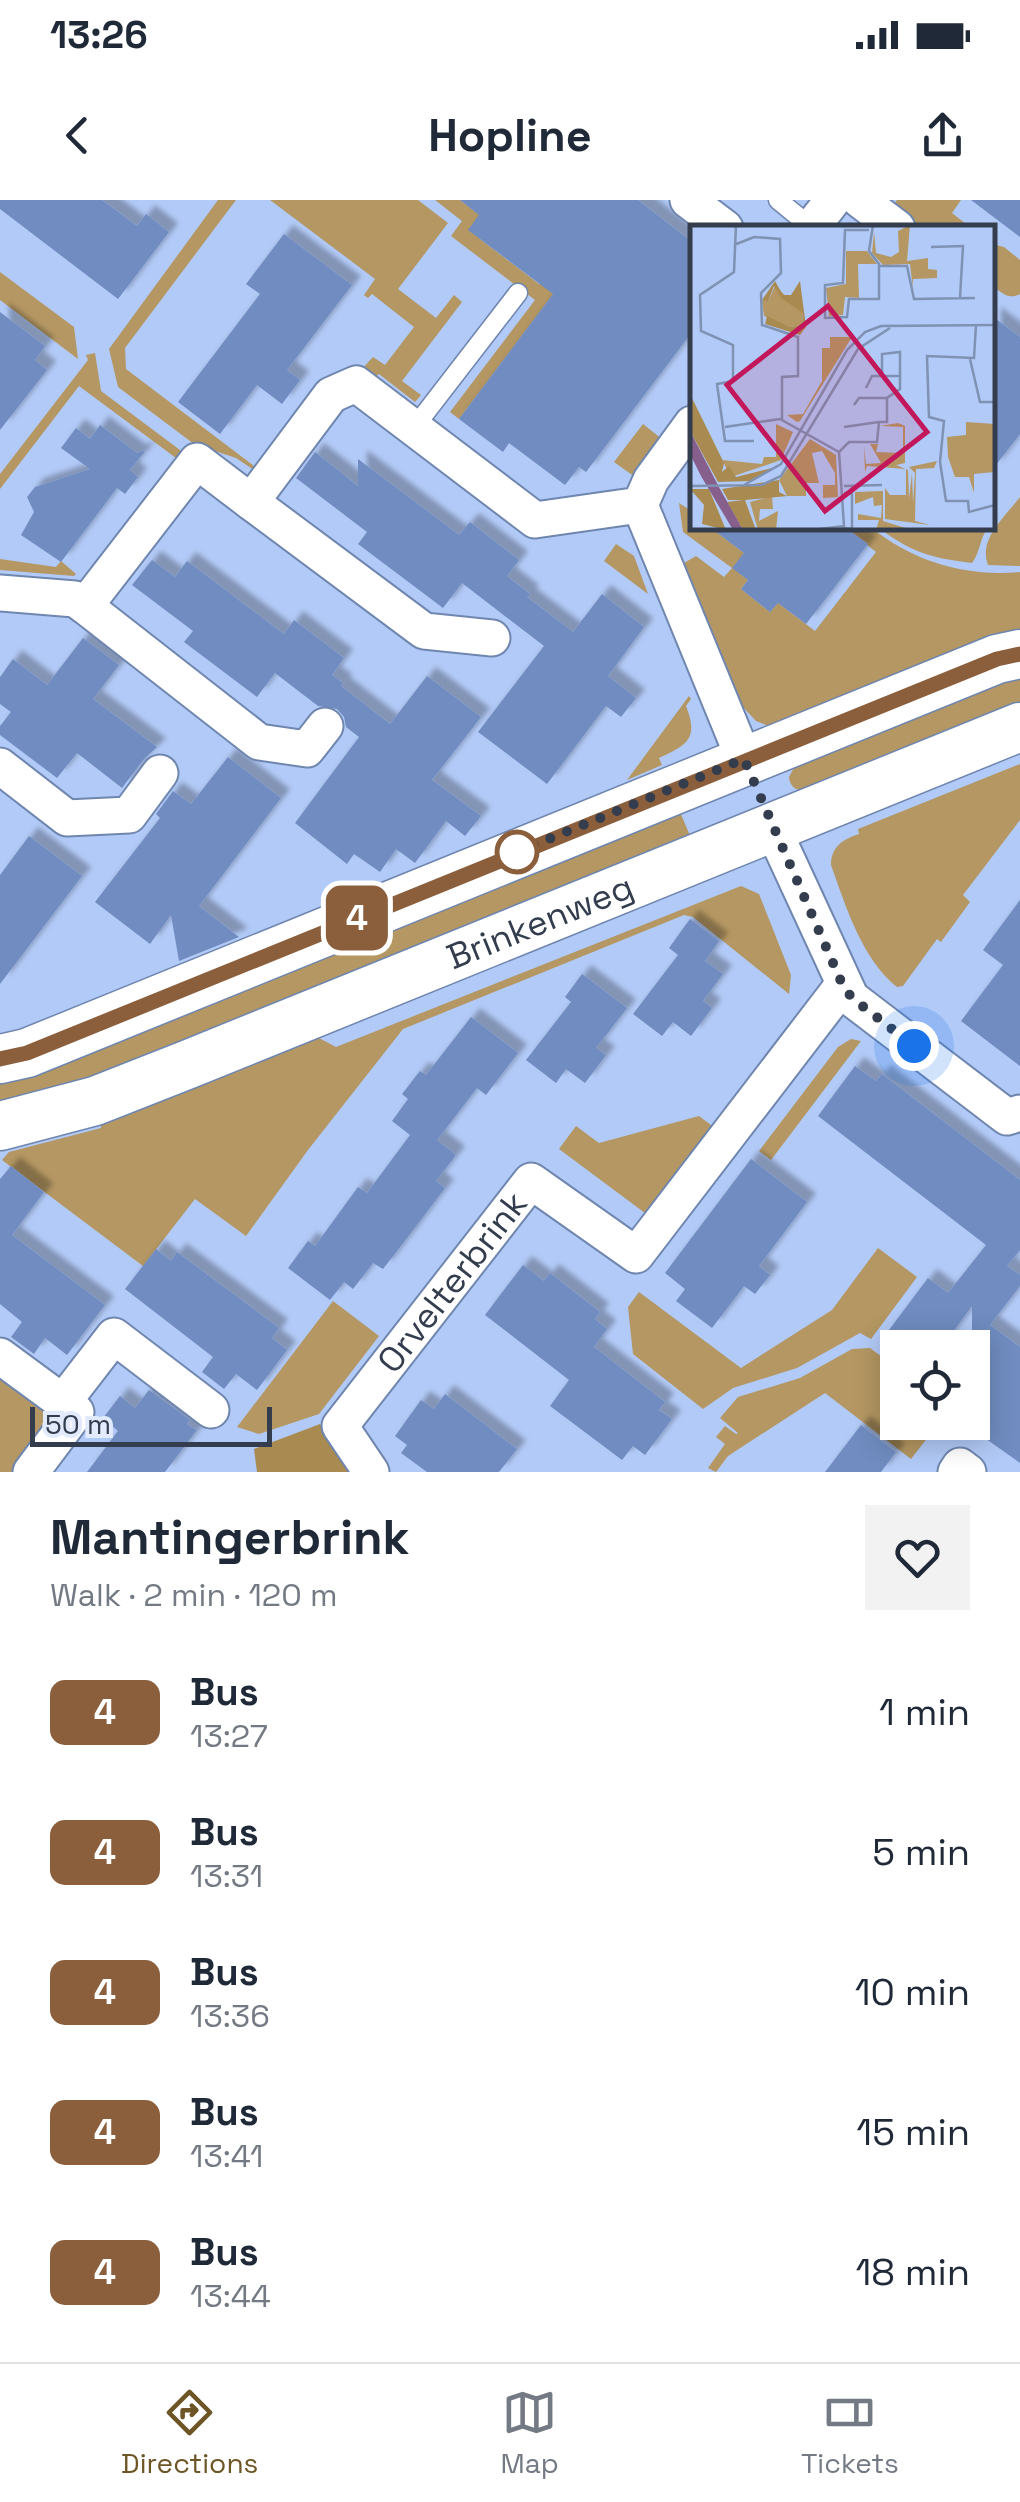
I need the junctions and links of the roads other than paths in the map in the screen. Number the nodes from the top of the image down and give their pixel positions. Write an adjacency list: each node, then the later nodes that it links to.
1 (688, 200): 5 (street)
2 (778, 200): 6 (lane)
3 (833, 200): 7 (street)
4 (860, 200): 8 (street)
5 (720, 225)
6 (809, 225)
7 (813, 225)
8 (893, 225)
9 (518, 293): 11 (lane)
10 (690, 427): 13 (street)
11 (412, 429): 12 (street); 13 (street)
12 (250, 502): 15 (street); 16 (street)
13 (640, 505): 20 (street)
14 (0, 592): 15 (street)
15 (85, 606): 18 (street)
16 (492, 638)
17 (1020, 654): 20 (street, Brinkenweg)
18 (325, 726)
19 (1020, 727): 23 (street, Brinkenweg)
20 (744, 759): 23 (street); 25 (street, Brinkenweg)
21 (3, 773): 22 (street)
22 (160, 773)
23 (773, 829): 24 (street); 27 (street, Brinkenweg)
24 (843, 986): 26 (street); 32 (street, Orvelterbrink)
25 (0, 1059)
26 (1020, 1113)
27 (0, 1126)
28 (0, 1356): 29 (street)
29 (63, 1402): 30 (street); 31 (street)
30 (210, 1410)
31 (31, 1472)
32 (371, 1472)
33 (956, 1472): 34 (street)
34 (968, 1472)

